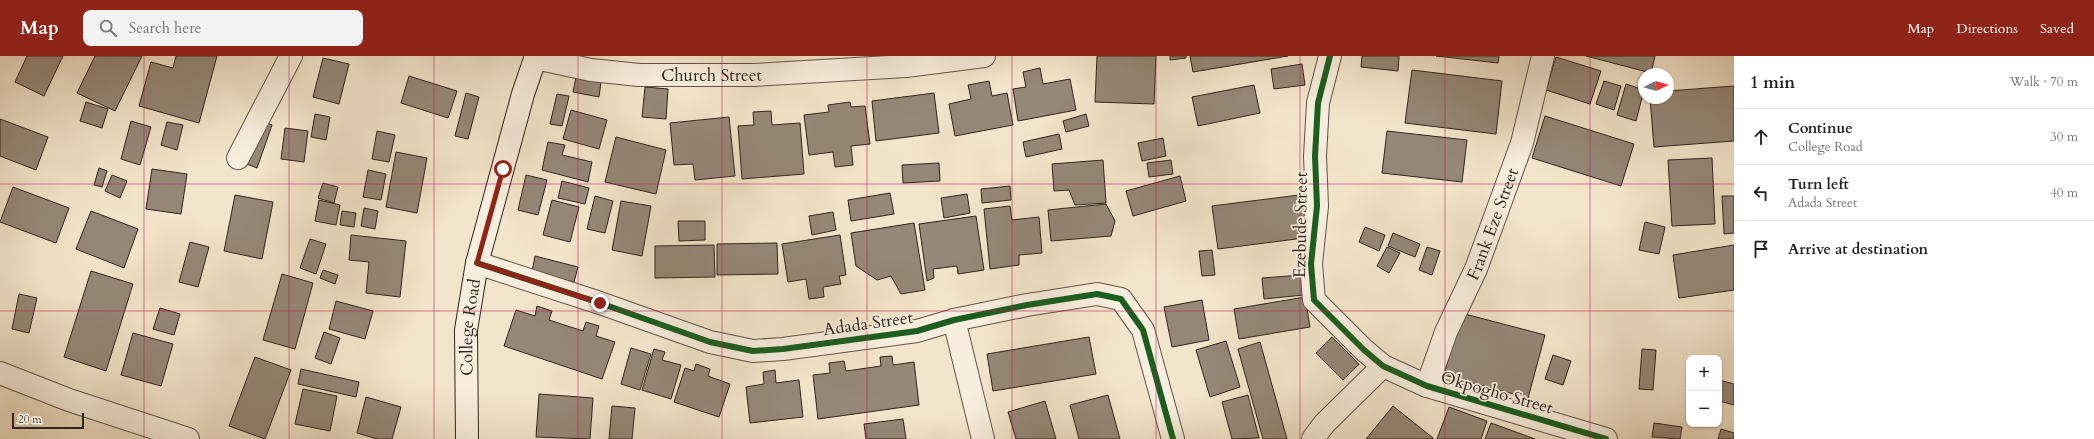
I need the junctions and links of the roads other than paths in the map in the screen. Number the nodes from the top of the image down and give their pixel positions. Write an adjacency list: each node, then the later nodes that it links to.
1 (291, 56): 6 (street)
2 (984, 56): 5 (street, Church Street)
3 (1330, 56): 9 (street, Ezebude Street)
4 (1543, 56): 11 (street, Frank Eze Street)
5 (535, 57): 7 (street, College Road)
6 (238, 158)
7 (477, 263): 8 (street, Adada Street); 13 (street, College Road)
8 (954, 320): 14 (street); 15 (street, Adada Street)
9 (1384, 366): 11 (street, Okpogho Street); 16 (street)
10 (0, 373): 12 (street)
11 (1428, 386): 17 (street, Okpogho Street)
12 (188, 439)
13 (467, 439)
14 (983, 439)
15 (1173, 439)
16 (1313, 439)
17 (1606, 439)

